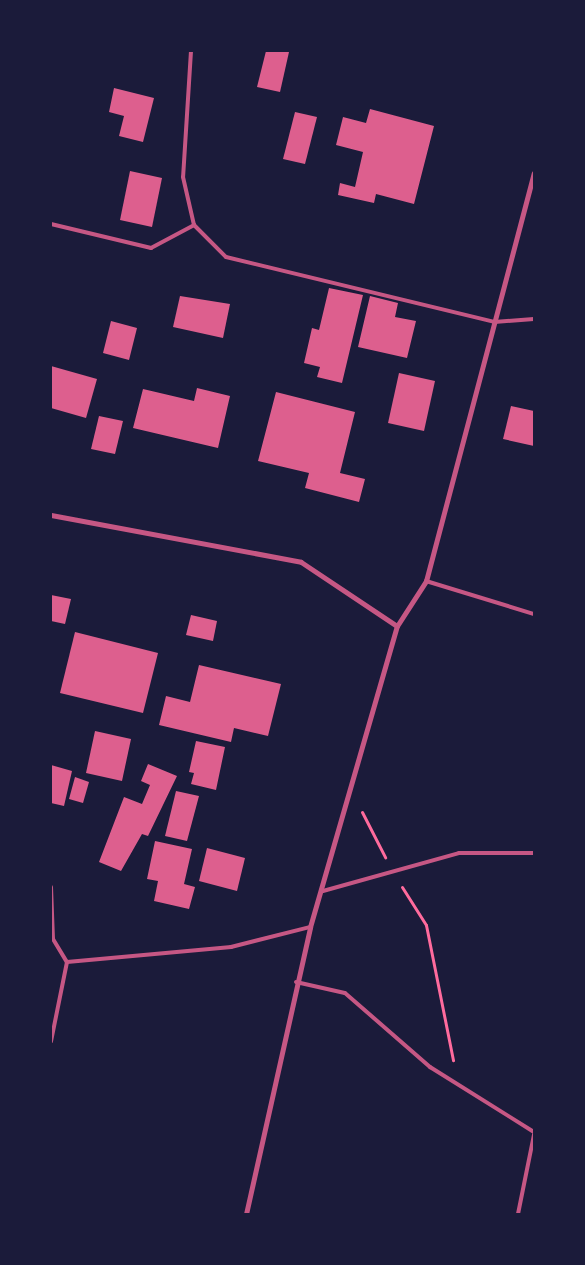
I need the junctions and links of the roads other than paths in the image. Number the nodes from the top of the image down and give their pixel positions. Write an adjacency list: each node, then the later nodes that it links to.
1 (191, 51): 4 (lane)
2 (534, 173): 6 (street)
3 (51, 224): 4 (lane)
4 (194, 225): 6 (lane)
5 (534, 319): 6 (lane)
6 (494, 322): 8 (street)
7 (51, 515): 10 (street)
8 (426, 581): 9 (lane); 10 (street)
9 (534, 614)
10 (398, 626): 13 (street)
11 (534, 853): 13 (lane)
12 (51, 887): 15 (lane)
13 (323, 891): 14 (street)
14 (310, 927): 15 (lane); 16 (street)
15 (66, 962): 17 (lane)
16 (296, 982): 18 (lane); 19 (street)
17 (51, 1041)
18 (534, 1133): 20 (lane)
19 (246, 1214)
20 (518, 1214)

